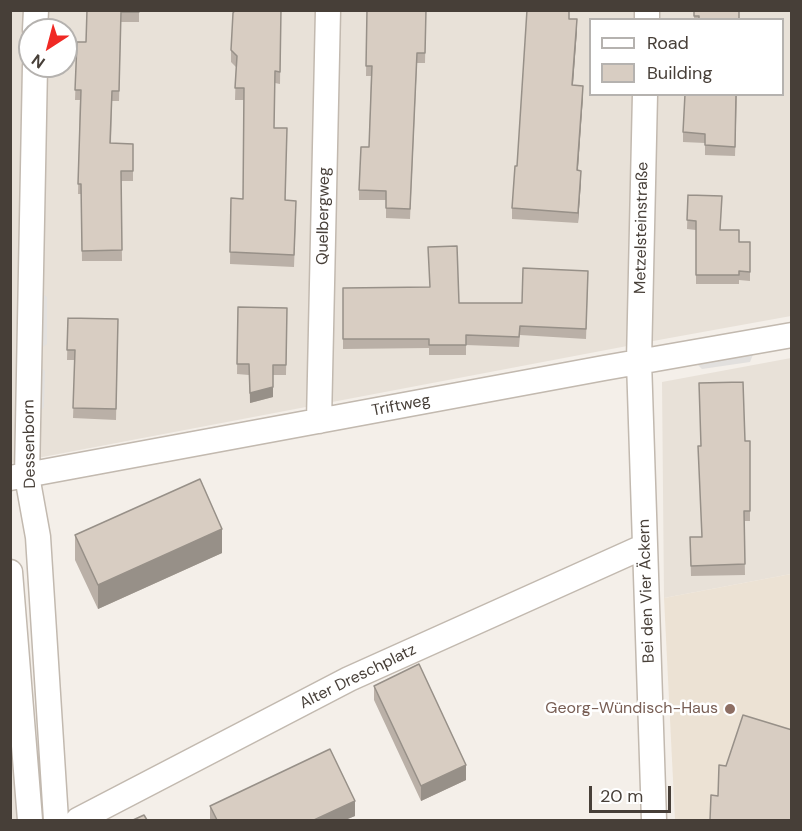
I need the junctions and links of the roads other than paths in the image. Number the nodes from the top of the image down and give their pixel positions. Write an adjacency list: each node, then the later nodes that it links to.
1 (328, 10): 6 (street, Quelbergweg)
2 (35, 78): 7 (street, Dessenborn)
3 (645, 96): 5 (street, Metzelsteinstraße)
4 (792, 335): 5 (street, Triftweg)
5 (639, 362): 6 (street, Triftweg); 8 (street, Bei den Vier Äckern)
6 (319, 421): 7 (street, Triftweg)
7 (19, 477): 11 (street, Dessenborn)
8 (645, 546): 12 (street, Alter Dreschplatz); 13 (street, Bei den Vier Äckern)
9 (10, 572): 10 (street)
10 (30, 820)
11 (56, 820)
12 (78, 820)
13 (654, 820)

